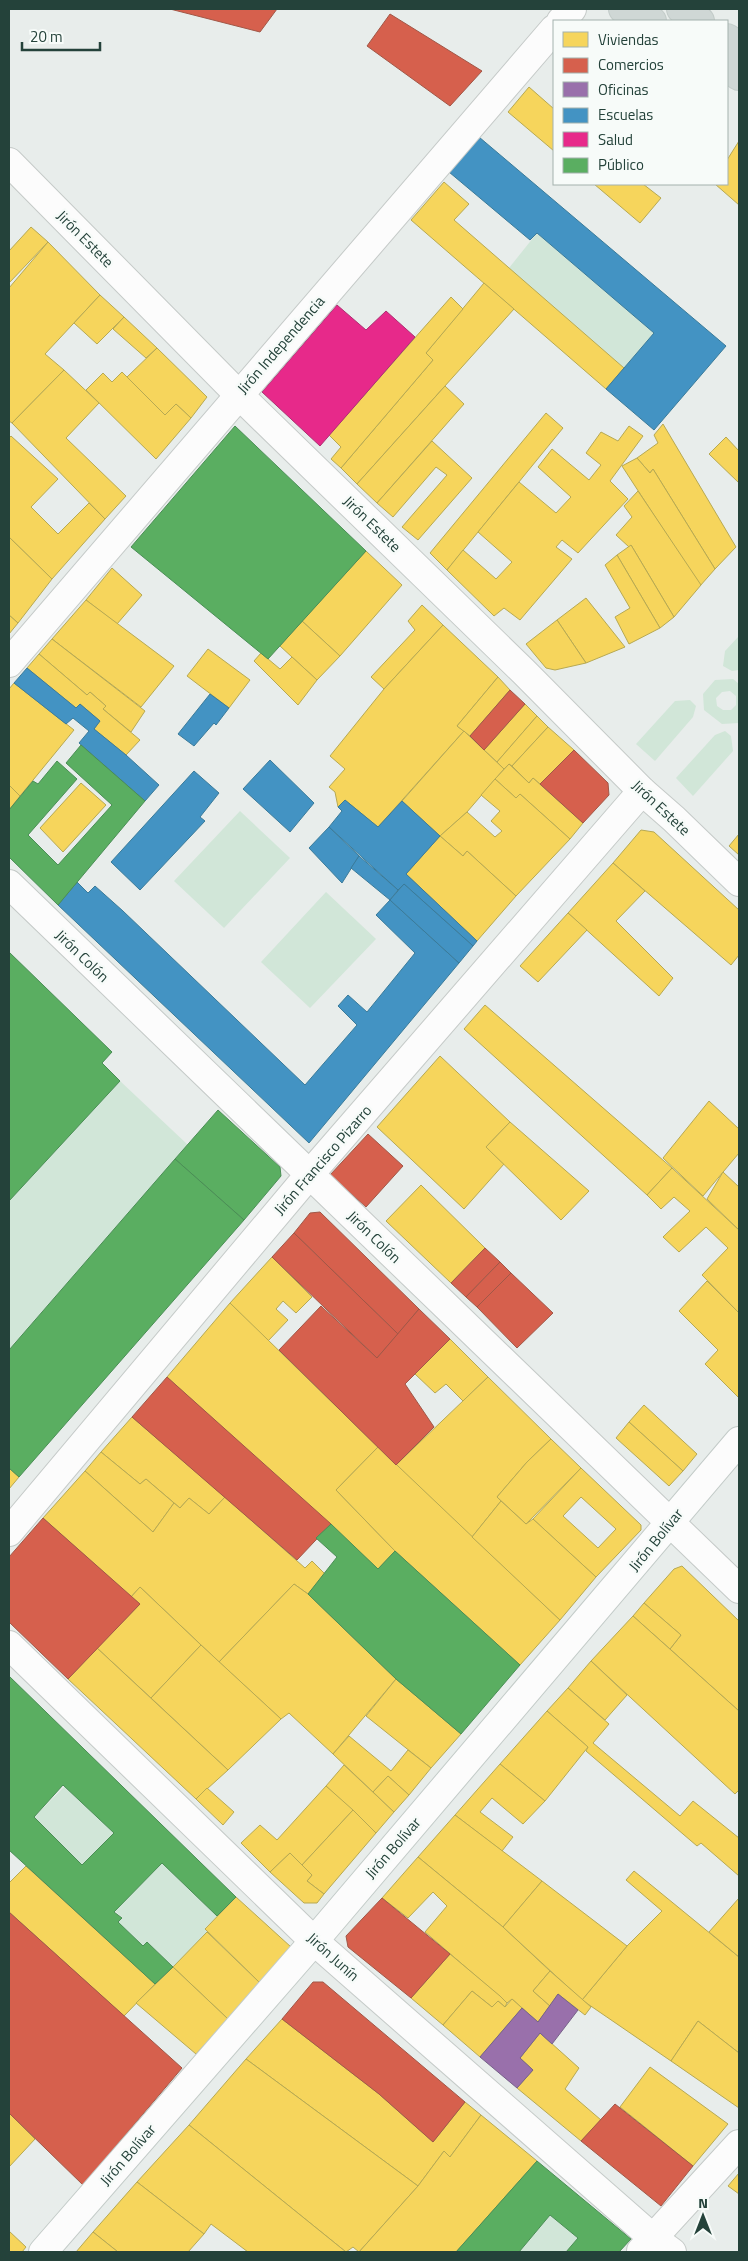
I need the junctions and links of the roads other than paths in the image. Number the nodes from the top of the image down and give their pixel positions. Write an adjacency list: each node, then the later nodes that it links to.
1 (572, 9): 4 (street)
2 (623, 9): 5 (main road)
3 (681, 9): 6 (main road)
4 (562, 20)
5 (650, 20)
6 (698, 20)
7 (553, 30): 13 (street, Jirón Independencia)
8 (728, 39): 9 (main road)
9 (739, 46)
10 (728, 69): 11 (main road)
11 (739, 76)
12 (9, 162): 13 (street, Jirón Estete)
13 (238, 394): 14 (street, Jirón Independencia); 15 (street, Jirón Estete)
14 (9, 663)
15 (642, 791): 16 (street, Jirón Estete); 18 (street, Jirón Francisco Pizarro)
16 (739, 882)
17 (9, 884): 18 (street, Jirón Colón)
18 (309, 1175): 20 (street, Jirón Colón); 21 (street, Jirón Francisco Pizarro)
19 (739, 1442): 20 (street, Jirón Bolívar)
20 (670, 1522): 22 (street, Jirón Colón); 24 (street, Jirón Bolívar)
21 (9, 1532)
22 (739, 1589)
23 (9, 1645): 24 (street, Jirón Junín)
24 (314, 1940): 26 (street, Jirón Junín); 27 (street, Jirón Bolívar)
25 (739, 2144): 26 (street)
26 (655, 2248)
27 (43, 2252)

